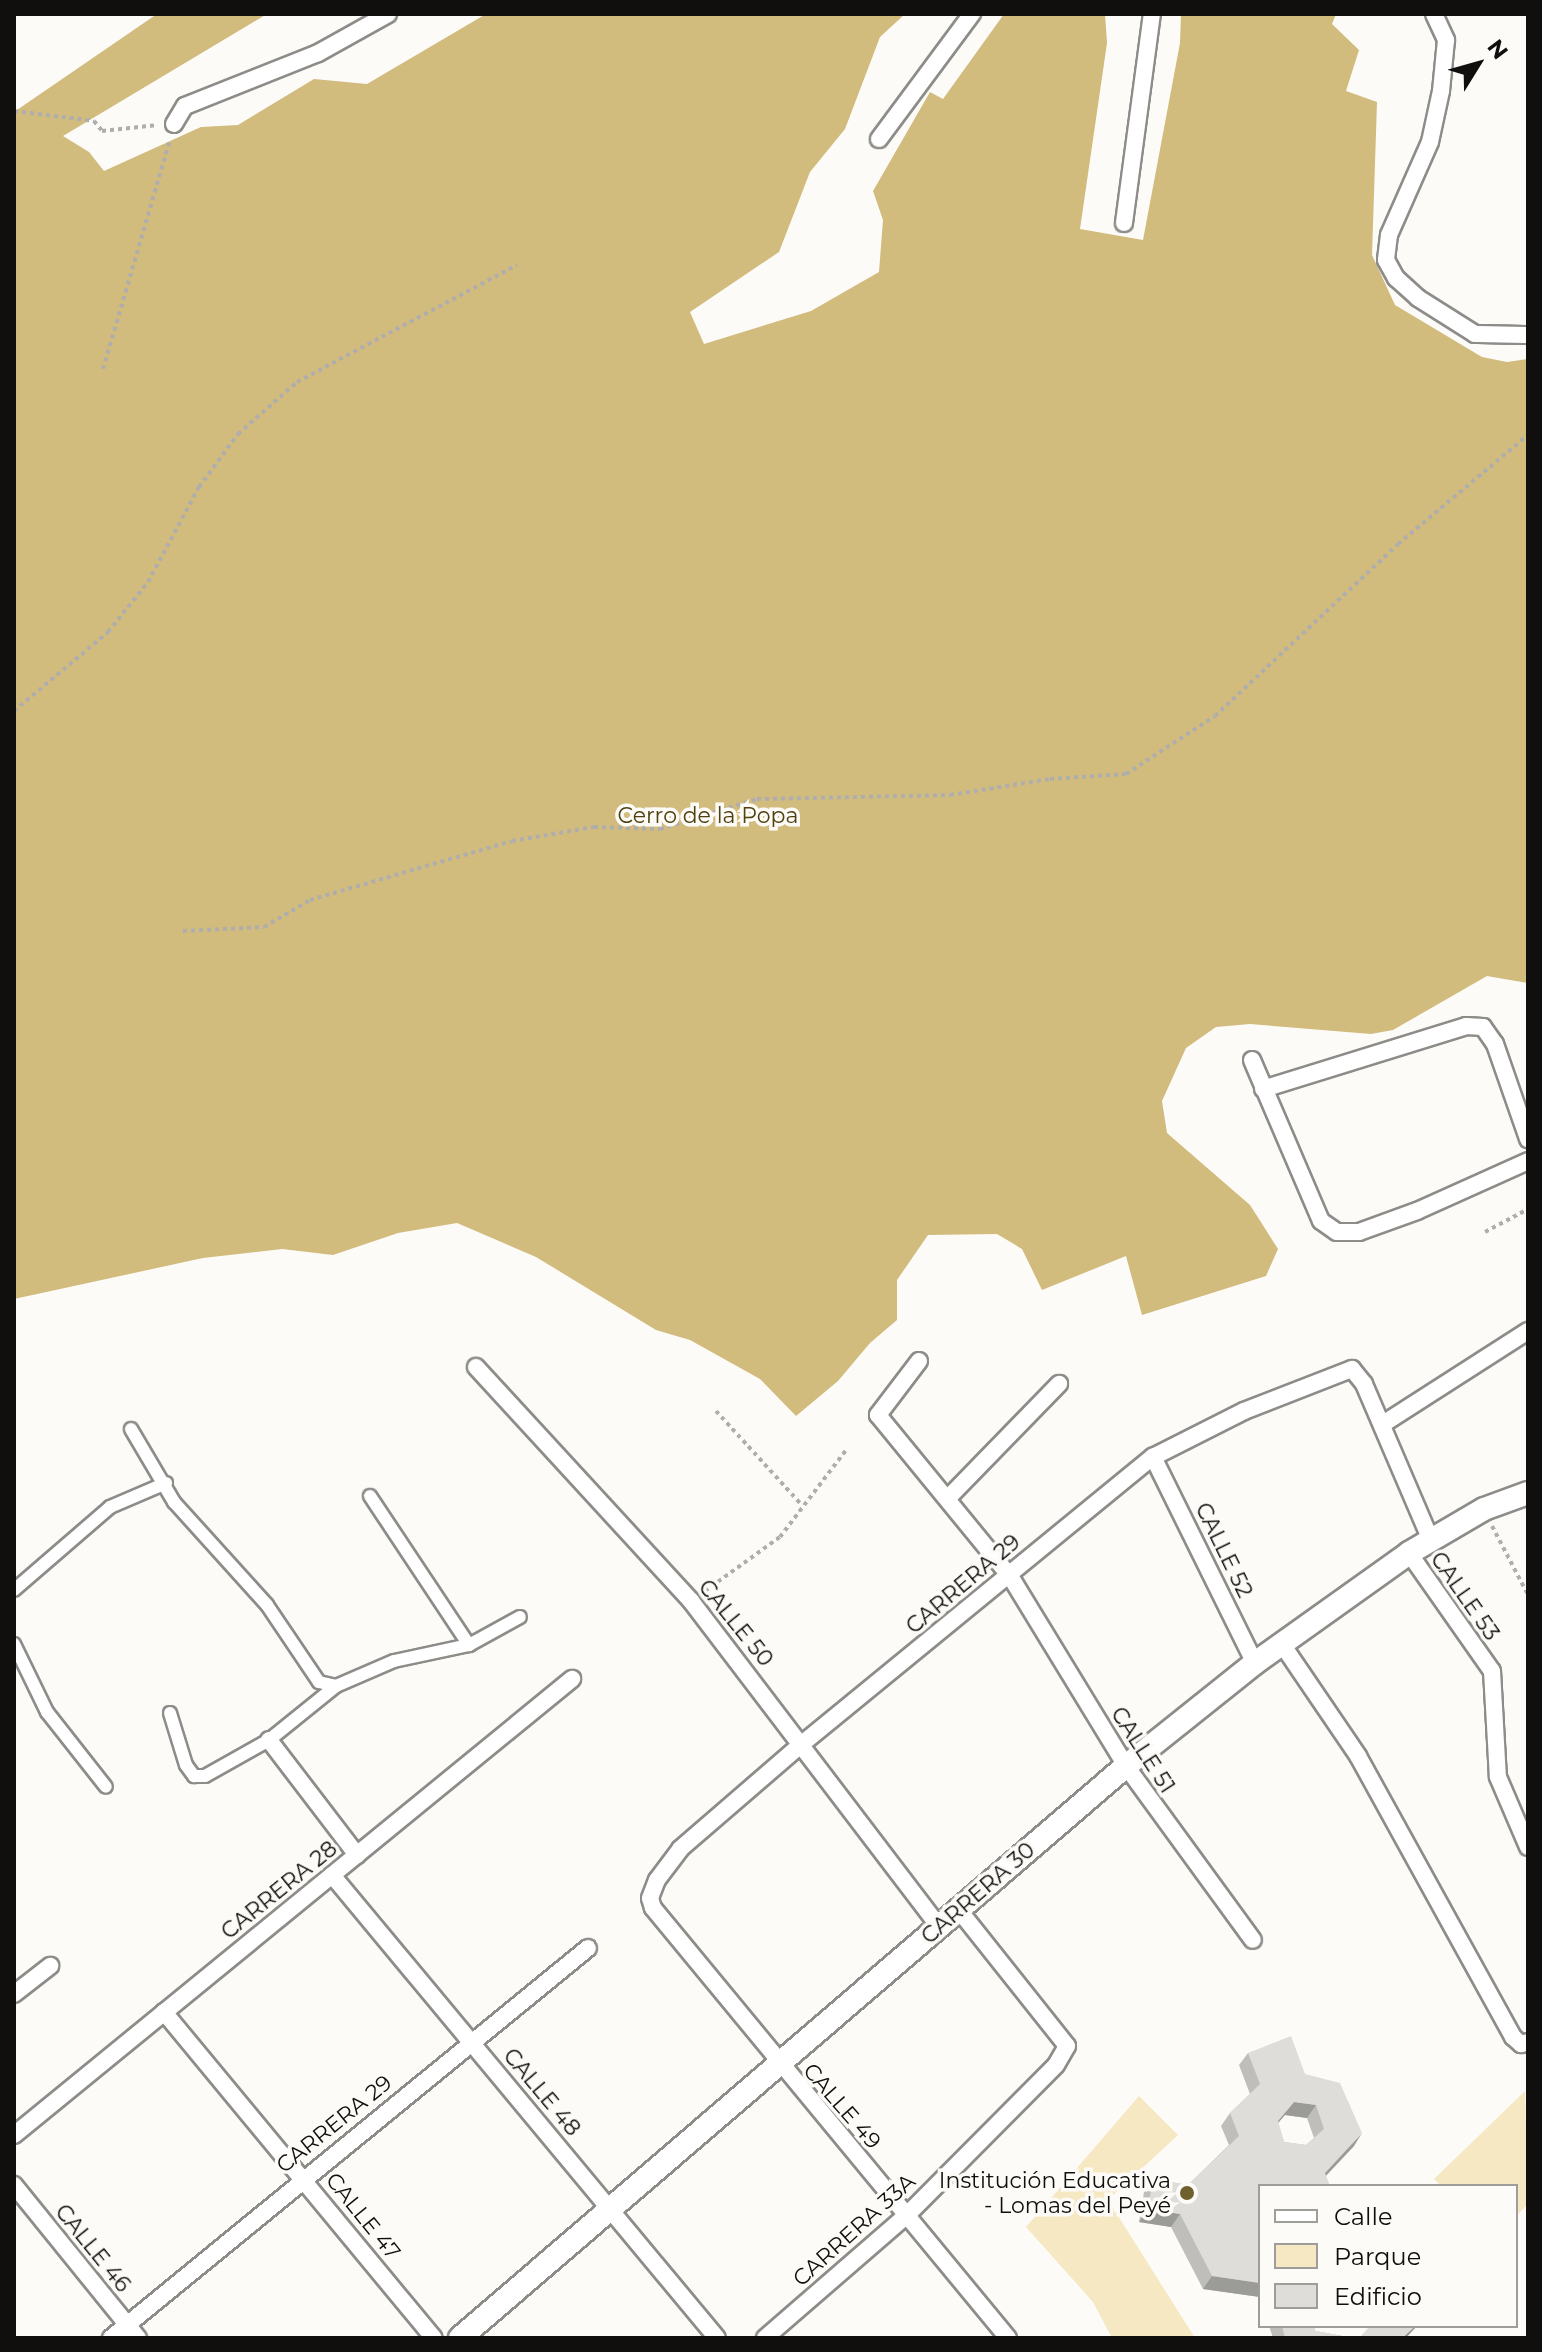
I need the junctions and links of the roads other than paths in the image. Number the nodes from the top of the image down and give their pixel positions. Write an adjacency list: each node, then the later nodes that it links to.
1 (388, 14): 5 (street)
2 (972, 14): 6 (street)
3 (1152, 14): 7 (street)
4 (1434, 14): 8 (street)
5 (174, 124)
6 (879, 139)
7 (1124, 223)
8 (1528, 335)
9 (1252, 1060): 10 (street)
10 (1263, 1089): 11 (street); 12 (street)
11 (1528, 1139)
12 (1528, 1161)
13 (1528, 1331): 18 (street)
14 (919, 1361): 24 (street, CALLE 51)
15 (476, 1367): 38 (street, CALLE 50)
16 (1352, 1369): 18 (street, CALLE 53); 20 (street, CARRERA 29)
17 (1059, 1384): 24 (street)
18 (1383, 1424): 25 (street, CALLE 53)
19 (131, 1429): 21 (street)
20 (1153, 1457): 27 (street, CARRERA 29); 33 (street, CALLE 52)
21 (166, 1483): 28 (street); 35 (street)
22 (1528, 1493): 25 (street, CARRERA 30)
23 (370, 1496): 32 (street)
24 (949, 1497): 27 (street, CALLE 51)
25 (1431, 1540): 26 (street, CARRERA 30)
26 (1409, 1553): 31 (street, CARRERA 30); 41 (street, CALLE 53)
27 (1010, 1576): 38 (street, CARRERA 29); 39 (street, CALLE 51)
28 (14, 1590)
29 (520, 1617): 32 (street)
30 (14, 1644): 40 (street)
31 (1282, 1644): 33 (street, CARRERA 30); 53 (street)
32 (469, 1645): 35 (street)
33 (1255, 1663): 39 (street, CARRERA 30)
34 (572, 1679): 42 (street, CARRERA 28)
35 (336, 1686): 37 (street)
36 (170, 1713): 37 (street)
37 (269, 1740): 42 (street)
38 (803, 1743): 44 (street, CARRERA 29); 46 (street, CALLE 50)
39 (1126, 1766): 45 (street, CARRERA 30); 47 (street, CALLE 51)
40 (106, 1787)
41 (1528, 1847)
42 (357, 1855): 43 (street, CARRERA 28)
43 (332, 1875): 51 (street, CARRERA 28); 52 (street, CALLE 48)
44 (650, 1898): 54 (street, CALLE 49)
45 (959, 1910): 46 (street, CARRERA 30); 59 (street, CARRERA 33A)
46 (939, 1927): 54 (street, CARRERA 30)
47 (1253, 1940)
48 (588, 1948): 52 (street, CARRERA 29)
49 (50, 1966): 50 (street)
50 (14, 1994)
51 (164, 2012): 55 (street, CARRERA 28); 56 (street, CALLE 47)
52 (471, 2041): 56 (street, CARRERA 29); 58 (street, CALLE 48)
53 (1528, 2042)
54 (778, 2065): 58 (street, CARRERA 30); 59 (street, CALLE 49)
55 (14, 2135)
56 (304, 2177): 60 (street, CARRERA 29); 63 (street, CALLE 47)
57 (14, 2185): 60 (street, CALLE 46)
58 (610, 2209): 64 (street, CARRERA 30); 65 (street, CALLE 48)
59 (907, 2215): 66 (street, CARRERA 33A); 67 (street, CALLE 49)
60 (127, 2324): 61 (street, CARRERA 29); 62 (street, CALLE 46)
61 (111, 2338)
62 (138, 2338)
63 (434, 2338)
64 (460, 2338)
65 (717, 2338)
66 (765, 2338)
67 (1008, 2338)

